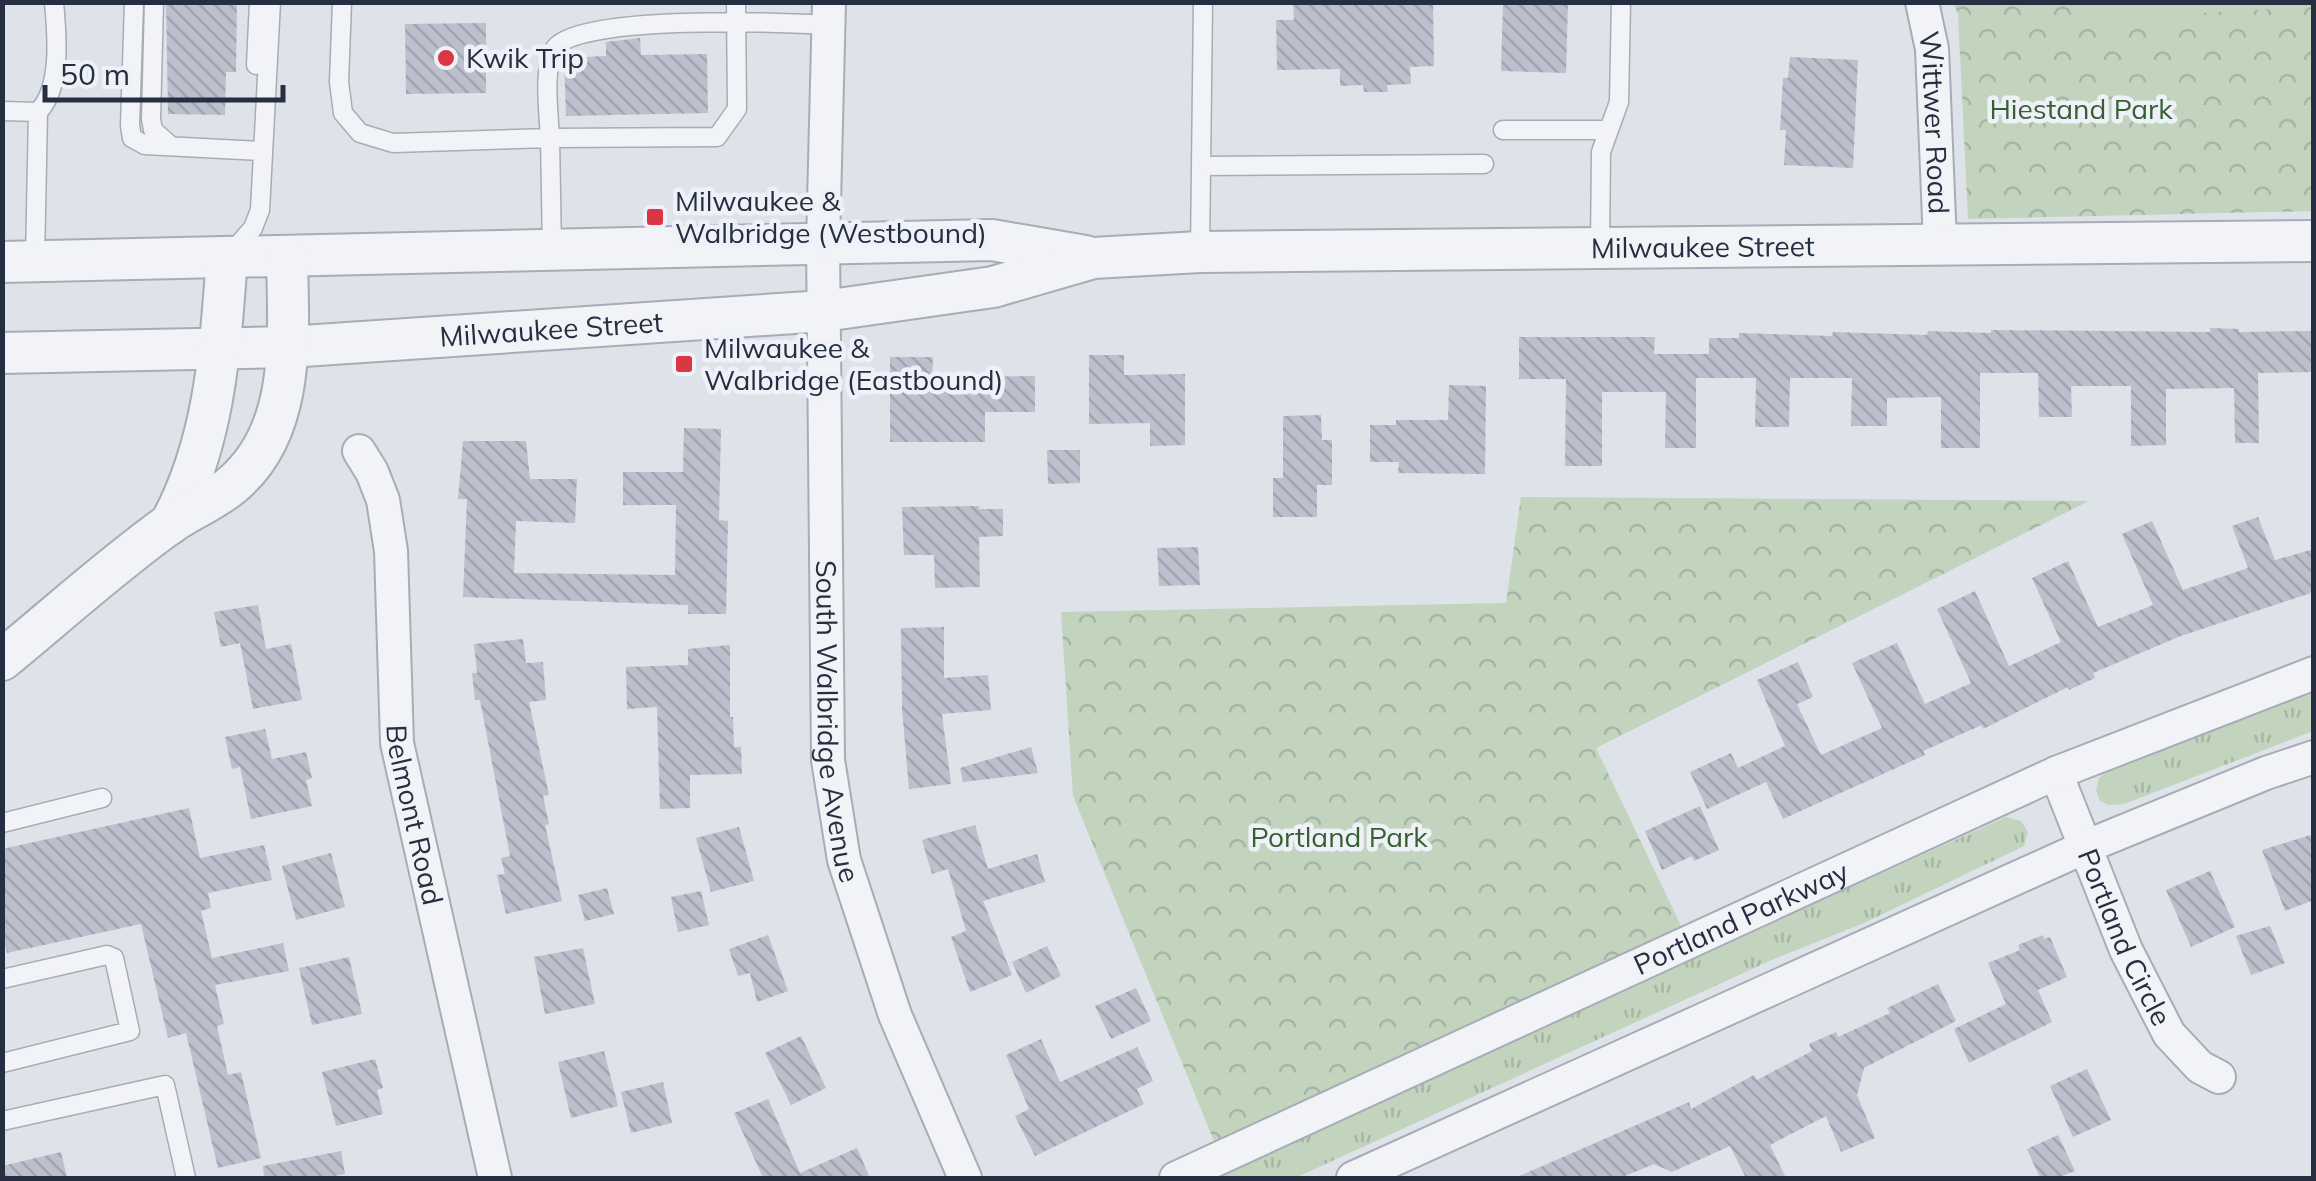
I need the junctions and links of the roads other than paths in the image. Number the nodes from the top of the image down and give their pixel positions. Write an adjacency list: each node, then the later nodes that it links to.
1 (54, 2): 13 (lane)
2 (134, 2): 18 (lane)
3 (154, 2): 18 (lane)
4 (259, 2): 14 (lane)
5 (271, 2): 14 (lane)
6 (342, 2): 17 (lane)
7 (1204, 2): 21 (lane)
8 (1621, 2): 16 (lane)
9 (1922, 2): 24 (street, Wittwer Road)
10 (736, 11): 11 (lane); 17 (lane); 17 (lane)
11 (828, 14): 23 (street, South Walbridge Avenue)
12 (2, 112): 13 (lane)
13 (38, 112): 31 (lane)
14 (265, 117): 19 (lane)
15 (1502, 130): 16 (lane)
16 (1608, 130): 25 (lane)
17 (550, 138): 26 (lane)
18 (171, 146): 19 (lane)
19 (263, 151): 29 (lane)
20 (1484, 164): 21 (lane)
21 (1201, 166): 27 (lane)
22 (2314, 241): 24 (street, Milwaukee Street)
23 (823, 243): 26 (street, Milwaukee Street); 30 (street, Milwaukee Street); 32 (street, South Walbridge Avenue)
24 (1940, 243): 25 (street, Milwaukee Street)
25 (1600, 247): 27 (street, Milwaukee Street)
26 (552, 251): 28 (street, Milwaukee Street)
27 (1200, 252): 30 (street, Milwaukee Street)
28 (287, 256): 29 (street, Milwaukee Street); 33 (street)
29 (227, 258): 31 (street, Milwaukee Street); 34 (street)
30 (1094, 258): 32 (street, Milwaukee Street)
31 (19, 262)
32 (824, 311): 33 (street, Milwaukee Street); 51 (street, South Walbridge Avenue)
33 (288, 347): 34 (street, Milwaukee Street); 37 (street)
34 (220, 349): 35 (street, Milwaukee Street); 37 (street)
35 (2, 354)
36 (359, 451): 50 (street, Belmont Road)
37 (170, 524): 38 (street)
38 (2, 660)
39 (2314, 673): 41 (street, Portland Parkway)
40 (2314, 757): 44 (street)
41 (2056, 773): 44 (street, Portland Circle); 52 (street, Portland Parkway)
42 (102, 798): 43 (lane)
43 (2, 823)
44 (2085, 847): 47 (street, Portland Circle); 53 (street)
45 (2, 980): 46 (lane)
46 (2, 1063)
47 (2219, 1078)
48 (2, 1121): 49 (lane)
49 (186, 1178)
50 (495, 1178)
51 (965, 1178)
52 (1176, 1178)
53 (1353, 1178)

